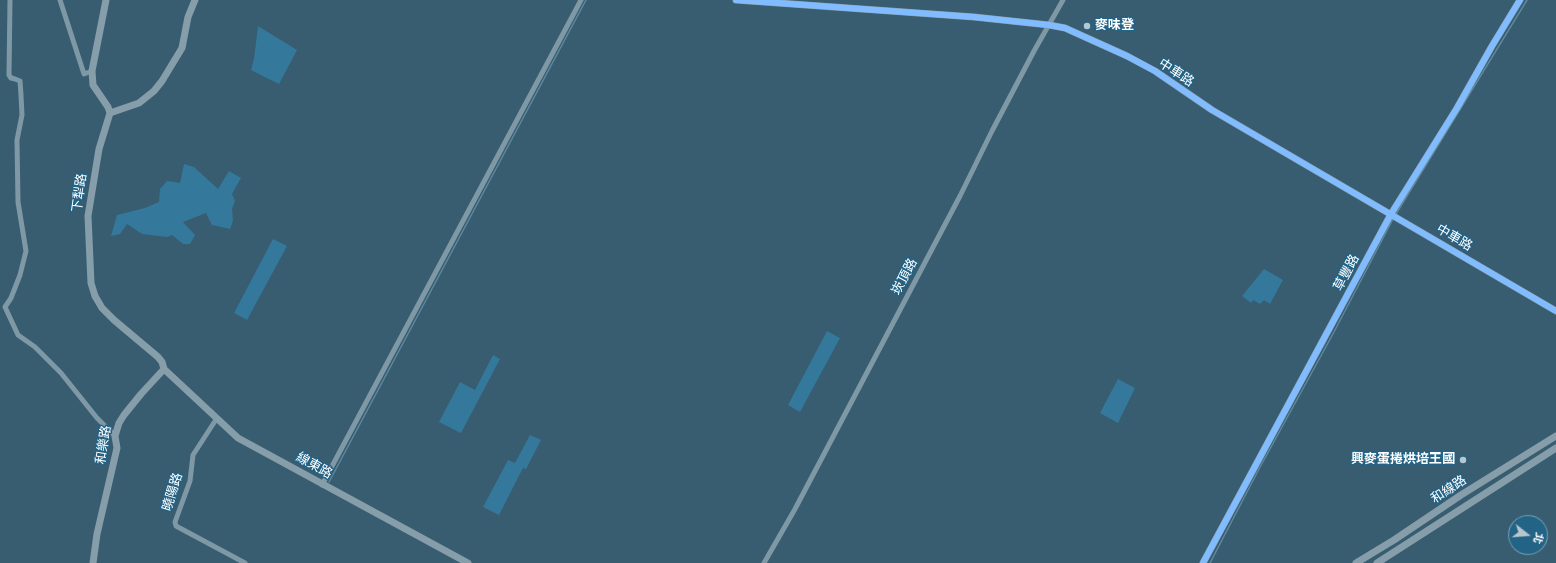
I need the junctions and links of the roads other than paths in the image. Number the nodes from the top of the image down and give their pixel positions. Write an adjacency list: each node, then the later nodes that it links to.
1 (10, 0): 16 (street)
2 (60, 0): 10 (street)
3 (106, 0): 10 (street)
4 (195, 0): 11 (street)
5 (581, 0): 21 (street)
6 (736, 0): 9 (street, 中車路)
7 (1063, 0): 9 (street, 崁頂路)
8 (1520, 0): 12 (street, 草豐路)
9 (1049, 25): 12 (street, 中車路); 25 (street, 崁頂路)
10 (92, 71): 11 (street)
11 (110, 113): 14 (street, 下犁路)
12 (1391, 214): 13 (street, 中車路); 26 (street, 草豐路)
13 (1556, 311)
14 (164, 369): 15 (street, 線東路); 16 (street, 和樂路)
15 (217, 418): 21 (street, 線東路); 23 (street, 曉陽路)
16 (115, 436): 22 (street, 和樂路)
17 (1556, 436): 19 (street, 和線路)
18 (1556, 448): 20 (street, 和線路)
19 (1512, 464): 20 (street); 27 (street, 和線路)
20 (1517, 472): 28 (street, 和線路)
21 (322, 484): 24 (street, 線東路)
22 (93, 563)
23 (245, 563)
24 (468, 563)
25 (764, 563)
26 (1203, 563)
27 (1356, 563)
28 (1378, 563)

